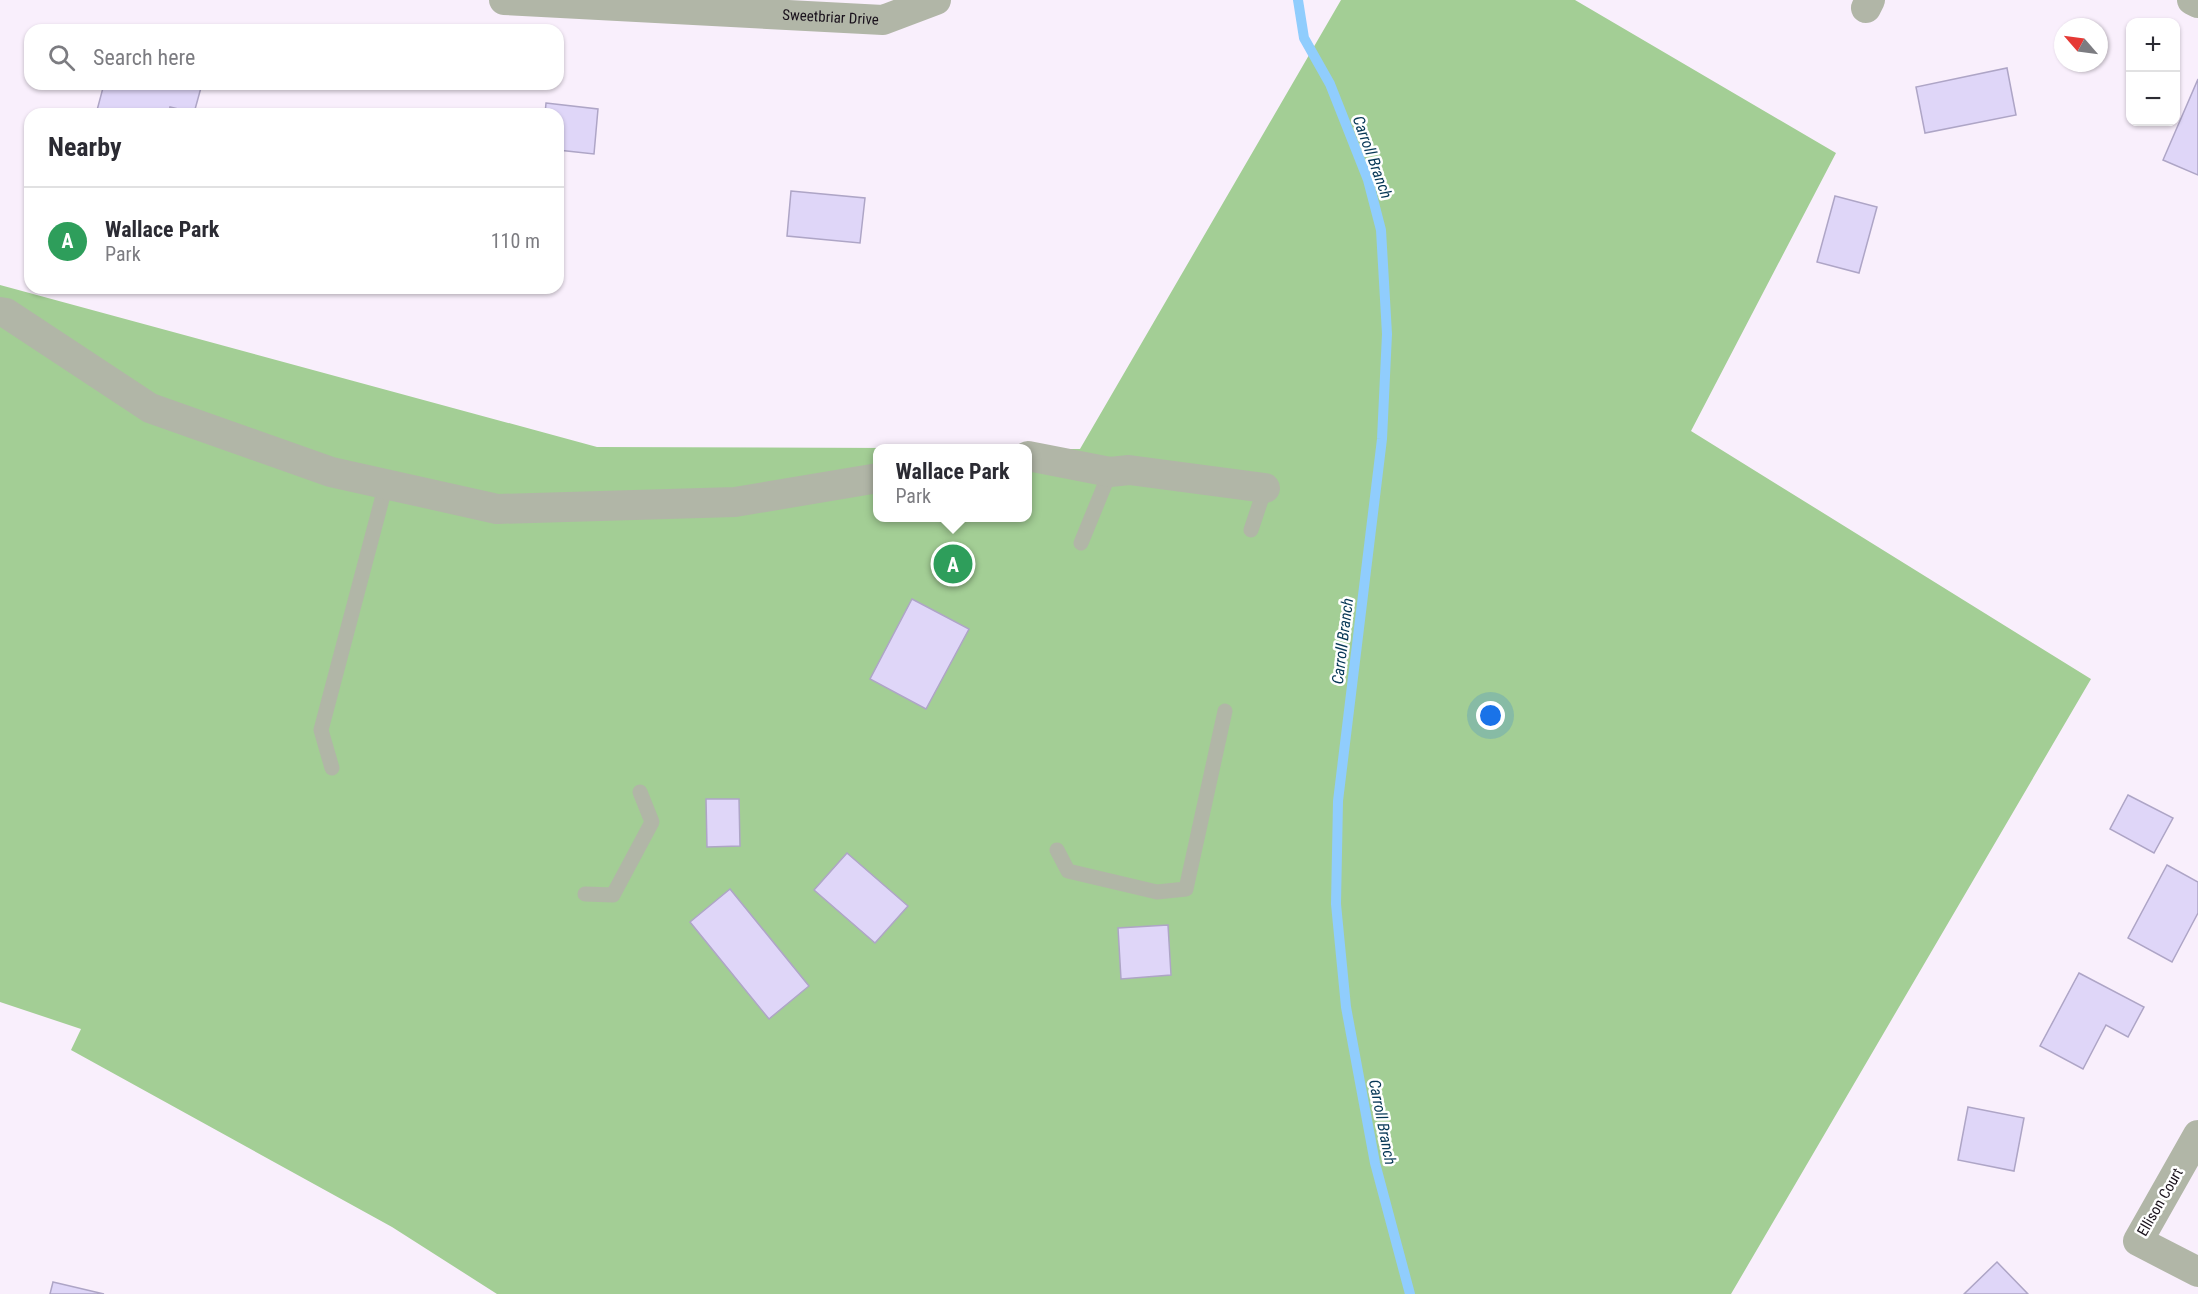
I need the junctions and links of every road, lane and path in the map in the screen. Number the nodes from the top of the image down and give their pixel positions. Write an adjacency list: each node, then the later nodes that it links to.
1 (504, 0): 2 (street, Sweetbriar Drive)
2 (936, 0)
3 (2192, 0): 4 (street)
4 (2198, 3)
5 (0, 312): 9 (street)
6 (1032, 457): 7 (street)
7 (1110, 472): 10 (street); 12 (lane)
8 (873, 479): 9 (street)
9 (386, 484): 14 (lane)
10 (1265, 488): 11 (lane)
11 (1251, 530)
12 (1082, 543)
13 (1225, 711): 16 (lane)
14 (332, 768)
15 (640, 792): 17 (lane)
16 (1057, 850)
17 (585, 894)
18 (2198, 1135): 19 (street, Ellison Court)
19 (2198, 1272)

